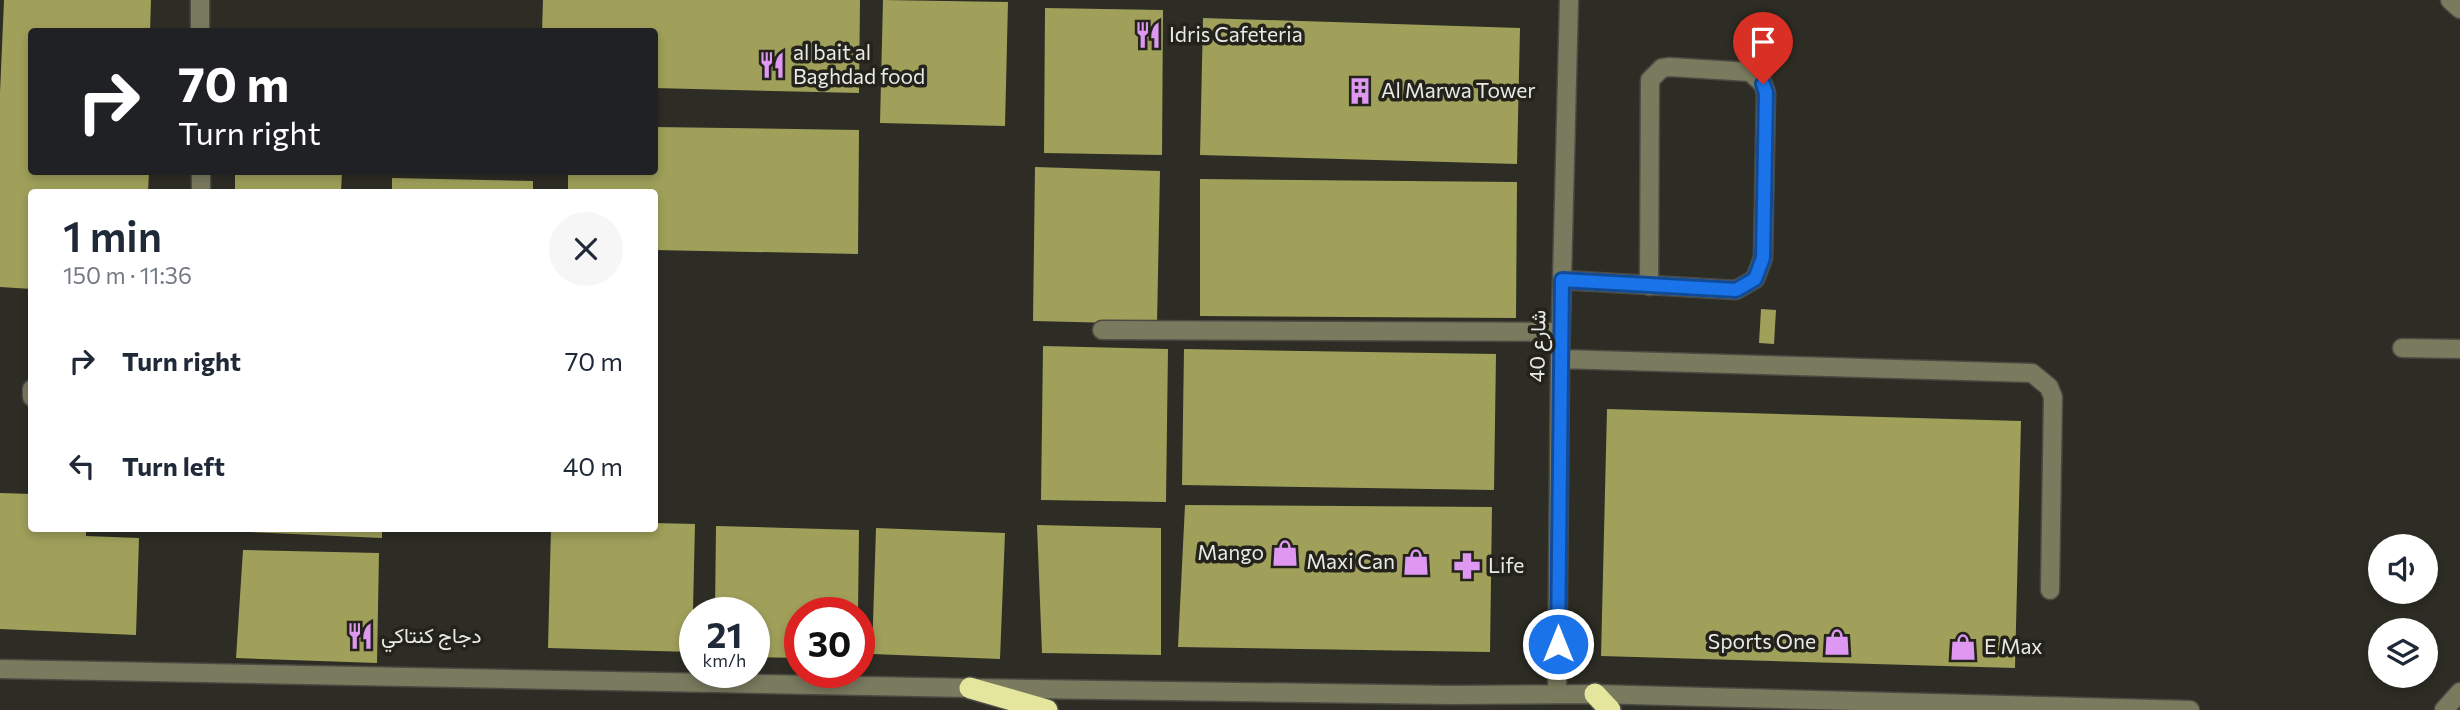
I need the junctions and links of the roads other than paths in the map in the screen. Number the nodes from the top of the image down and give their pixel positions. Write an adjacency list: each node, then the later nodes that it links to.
1 (200, 0): 5 (street)
2 (1569, 0): 6 (street, شارع 40)
3 (2450, 0): 4 (street)
4 (2460, 9)
5 (200, 28)
6 (1562, 280): 7 (street); 9 (street, شارع 40)
7 (1649, 286): 7 (street)
8 (1102, 330): 9 (street)
9 (1560, 332): 12 (street, شارع 40)
10 (2402, 348): 11 (street)
11 (2460, 349)
12 (1560, 359): 13 (street); 17 (street, شارع 40)
13 (2050, 590)
14 (0, 669): 15 (street)
15 (970, 688): 17 (street); 19 (highway)
16 (2460, 692): 22 (street)
17 (1557, 694): 18 (street)
18 (1595, 694): 20 (highway); 21 (street)
19 (1047, 710)
20 (1611, 710)
21 (2190, 710)
22 (2444, 710)

